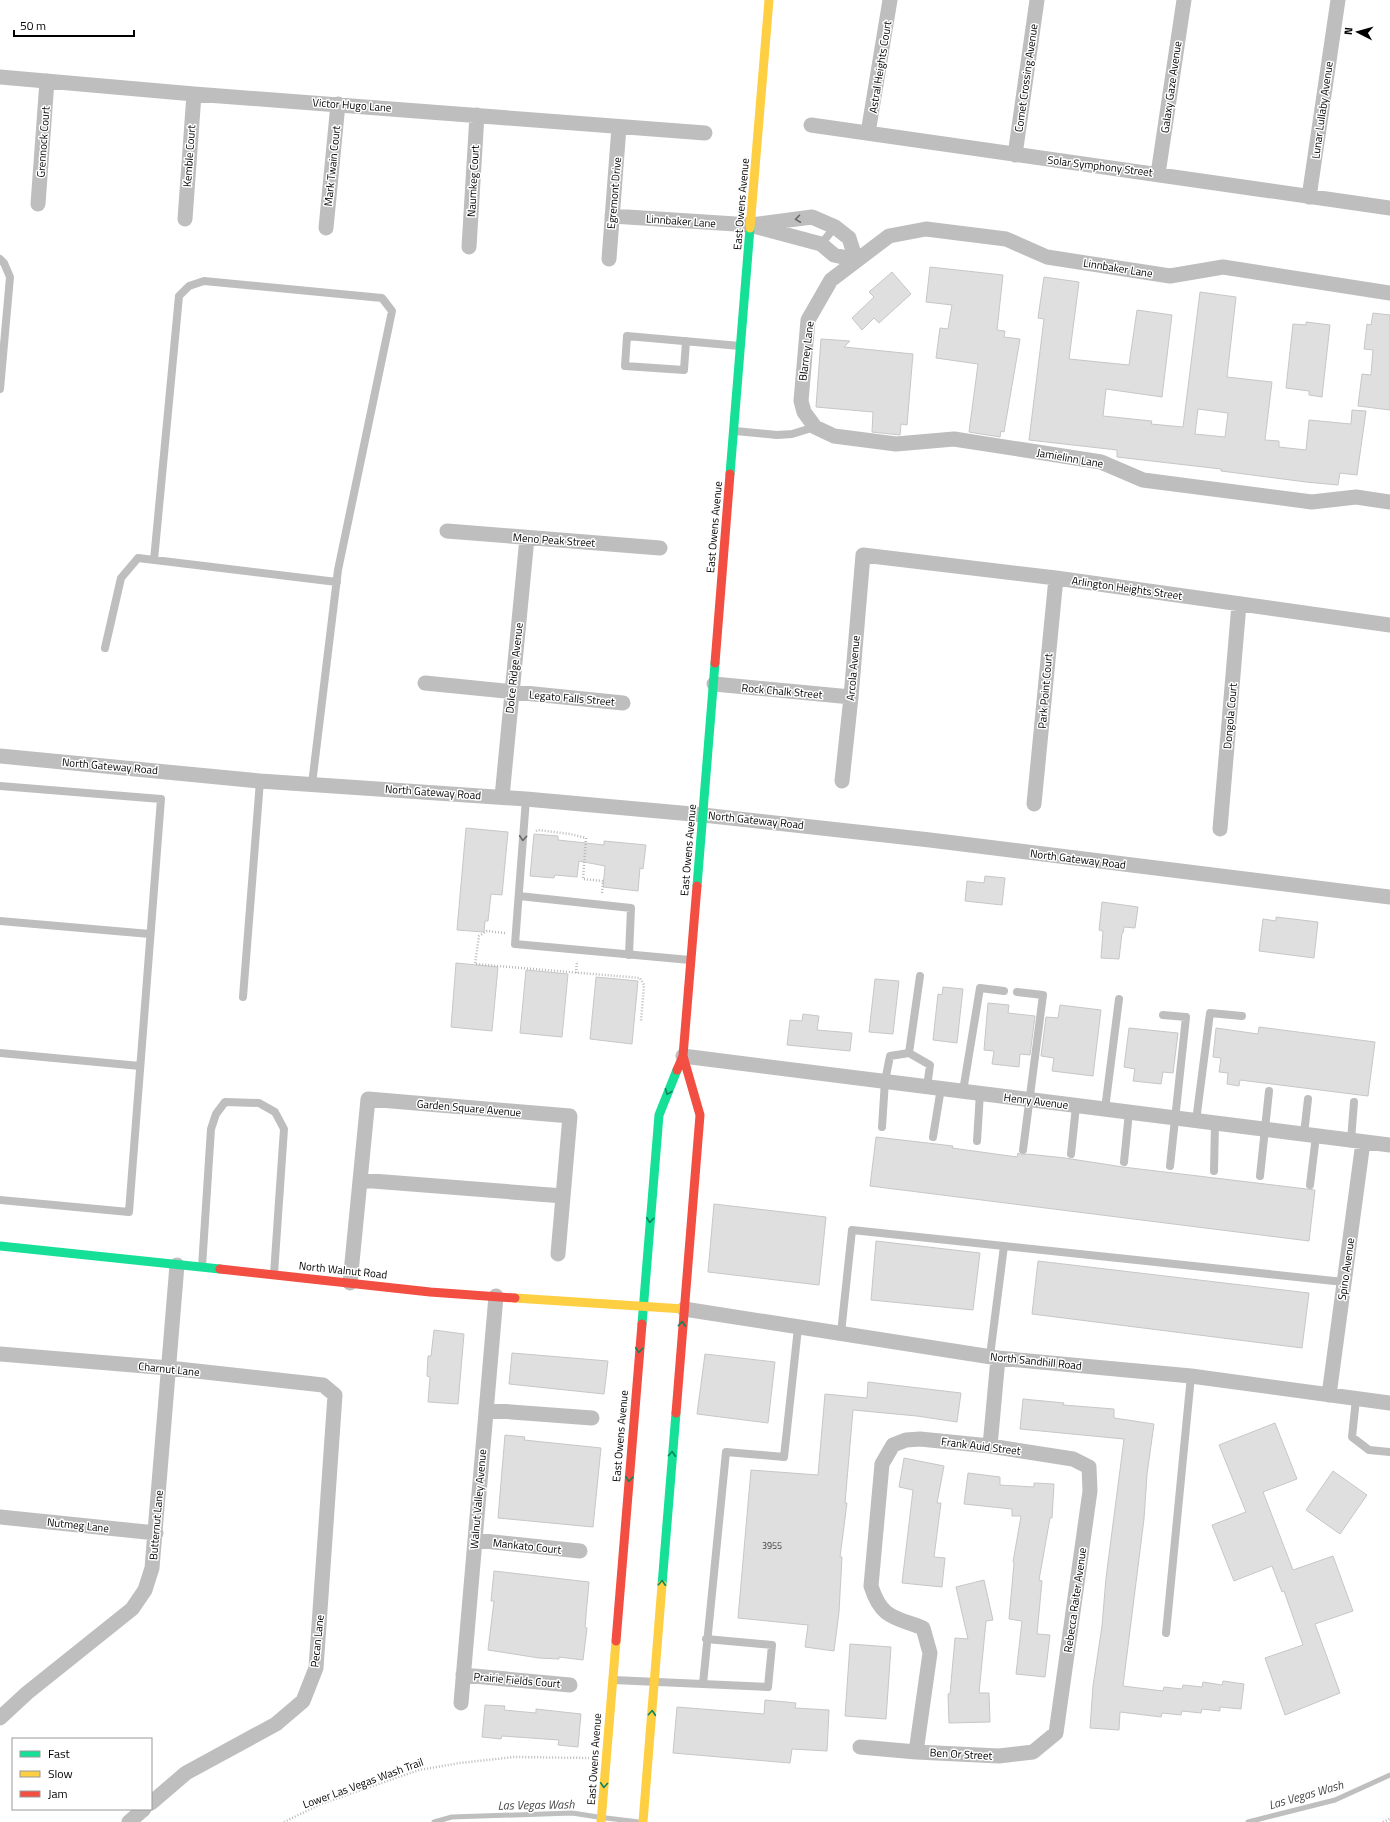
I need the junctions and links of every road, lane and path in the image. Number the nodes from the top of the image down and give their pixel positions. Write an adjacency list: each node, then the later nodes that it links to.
1 (769, 0): 22 (main road, East Owens Avenue)
2 (890, 0): 14 (street, Astral Heights Court)
3 (1037, 0): 15 (street, Comet Crossing Avenue)
4 (1184, 0): 16 (street, Galaxy Gaze Avenue)
5 (1338, 0): 17 (street, Lunar Lullaby Avenue)
6 (0, 77): 7 (street, Victor Hugo Lane)
7 (47, 81): 8 (street, Victor Hugo Lane); 18 (street, Grennock Court)
8 (194, 94): 9 (street, Victor Hugo Lane); 21 (street, Kemble Court)
9 (338, 104): 10 (street, Victor Hugo Lane); 24 (street, Mark Twain Court)
10 (477, 115): 12 (street, Victor Hugo Lane); 26 (street, Naumkeg Court)
11 (811, 125): 14 (street, Solar Symphony Street)
12 (619, 127): 13 (street, Victor Hugo Lane); 20 (street, Egremont Drive)
13 (705, 133)
14 (868, 133): 15 (street, Solar Symphony Street)
15 (1015, 155): 16 (street, Solar Symphony Street)
16 (1158, 174): 17 (street, Solar Symphony Street)
17 (1309, 197): 19 (street, Solar Symphony Street)
18 (38, 204)
19 (1390, 208)
20 (612, 216): 22 (street, Linnbaker Lane); 28 (street, Egremont Drive)
21 (185, 219)
22 (751, 225): 23 (street, Linnbaker Lane, one-way to 22); 25 (street, Linnbaker Lane); 32 (main road, East Owens Avenue)
23 (835, 227): 25 (lane); 29 (street, Linnbaker Lane)
24 (326, 228)
25 (821, 244): 29 (street, Linnbaker Lane)
26 (469, 247)
27 (0, 259): 33 (lane)
28 (609, 259)
29 (856, 260): 30 (street, Linnbaker Lane); 34 (street, Blarney Lane)
30 (1390, 293)
31 (686, 341): 31 (lane); 32 (lane)
32 (741, 346): 36 (main road, East Owens Avenue)
33 (0, 389)
34 (804, 412): 35 (street, Jamielinn Lane)
35 (815, 427): 36 (lane); 37 (street, Jamielinn Lane)
36 (734, 431): 49 (main road, East Owens Avenue)
37 (1390, 502)
38 (447, 531): 39 (street, Meno Peak Street)
39 (527, 538): 40 (street, Meno Peak Street); 50 (street, Dolce Ridge Avenue)
40 (660, 548)
41 (863, 555): 43 (street, Arlington Heights Street); 51 (street, Arcola Avenue)
42 (154, 560): 44 (lane); 44 (lane); 47 (lane)
43 (1056, 578): 45 (street, Arlington Heights Street); 60 (street, Park Point Court)
44 (337, 582): 56 (lane)
45 (1239, 604): 46 (street, Arlington Heights Street); 62 (street, Dongola Court)
46 (1390, 625)
47 (106, 648)
48 (425, 683): 50 (street, Legato Falls Street)
49 (714, 684): 51 (street, Rock Chalk Street); 61 (main road, East Owens Avenue)
50 (512, 692): 52 (street, Legato Falls Street); 58 (street, Dolce Ridge Avenue)
51 (851, 697): 55 (street, Arcola Avenue)
52 (623, 703)
53 (0, 756): 54 (street, North Gateway Road)
54 (260, 781): 56 (street, North Gateway Road); 75 (lane)
55 (842, 781)
56 (312, 784): 58 (street, North Gateway Road)
57 (0, 786): 68 (lane)
58 (502, 797): 59 (street, North Gateway Road)
59 (526, 799): 61 (street, North Gateway Road); 63 (lane)
60 (1034, 804)
61 (703, 815): 65 (street, North Gateway Road); 71 (main road, East Owens Avenue)
62 (1220, 829)
63 (524, 832): 64 (lane, one-way to 64); 66 (path)
64 (519, 896): 66 (lane); 69 (lane)
65 (1390, 897)
66 (602, 905): 70 (lane)
67 (0, 921): 68 (lane)
68 (150, 934): 83 (lane)
69 (516, 934): 70 (lane); 79 (path)
70 (629, 954): 71 (lane)
71 (691, 960): 82 (main road, East Owens Avenue)
72 (920, 976): 80 (lane)
73 (1004, 991): 87 (lane)
74 (1017, 992): 90 (lane)
75 (243, 997)
76 (1119, 999): 93 (lane)
77 (1163, 1015): 95 (lane)
78 (1242, 1016): 96 (lane)
79 (641, 1021)
80 (909, 1053): 84 (lane); 85 (lane)
81 (0, 1054): 83 (lane)
82 (683, 1056): 84 (street, Henry Avenue); 124 (main road, East Owens Avenue, one-way to 124); 125 (main road, East Owens Avenue)
83 (140, 1066): 114 (lane)
84 (884, 1081): 85 (street, Henry Avenue); 98 (lane)
85 (934, 1088): 87 (street, Henry Avenue); 101 (lane)
86 (1269, 1090): 99 (lane)
87 (963, 1091): 88 (street, Henry Avenue)
88 (980, 1093): 90 (street, Henry Avenue); 102 (lane)
89 (1308, 1099): 100 (lane)
90 (1028, 1101): 92 (street, Henry Avenue); 105 (lane)
91 (1354, 1102): 103 (lane)
92 (1076, 1106): 93 (street, Henry Avenue); 106 (lane)
93 (1105, 1109): 94 (street, Henry Avenue)
94 (1129, 1112): 95 (street, Henry Avenue); 107 (lane)
95 (1175, 1118): 96 (street, Henry Avenue); 108 (lane)
96 (1196, 1121): 97 (street, Henry Avenue)
97 (1215, 1123): 99 (street, Henry Avenue); 109 (lane)
98 (882, 1127)
99 (1266, 1130): 100 (street, Henry Avenue); 110 (lane)
100 (1310, 1135): 103 (street, Henry Avenue); 112 (lane)
101 (933, 1137)
102 (977, 1141)
103 (1357, 1141): 104 (street, Henry Avenue); 121 (street, Spino Avenue)
104 (1390, 1145)
105 (1023, 1150)
106 (1071, 1154)
107 (1124, 1162)
108 (1170, 1166)
109 (1214, 1171)
110 (1260, 1176)
111 (360, 1180): 113 (street); 113 (street, Garden Square Avenue); 122 (street, Garden Square Avenue)
112 (1310, 1185)
113 (563, 1196): 117 (street, Garden Square Avenue)
114 (0, 1200)
115 (0, 1246): 118 (main road, North Walnut Road)
116 (1004, 1246): 121 (lane); 127 (lane); 129 (lane)
117 (558, 1254)
118 (177, 1265): 119 (main road, North Walnut Road); 130 (street, Butternut Lane)
119 (202, 1268): 120 (main road, North Walnut Road); 120 (lane)
120 (274, 1275): 122 (main road, North Walnut Road)
121 (1344, 1282): 133 (street, Spino Avenue)
122 (350, 1283): 123 (main road, North Walnut Road)
123 (496, 1296): 124 (main road, North Walnut Road); 136 (street, Walnut Valley Avenue)
124 (643, 1306): 125 (main road, North Walnut Road); 148 (main road, East Owens Avenue, one-way to 148)
125 (684, 1308): 126 (street, North Sandhill Road); 149 (main road, East Owens Avenue, one-way to 125)
126 (798, 1328): 127 (street, North Sandhill Road); 146 (lane)
127 (841, 1333): 129 (street, North Sandhill Road)
128 (0, 1354): 130 (street, Charnut Lane)
129 (994, 1357): 131 (street, North Sandhill Road); 138 (street)
130 (169, 1368): 132 (street, Charnut Lane); 142 (street, Butternut Lane)
131 (1191, 1376): 133 (street, North Sandhill Road); 145 (lane)
132 (335, 1395): 158 (street, Pecan Lane)
133 (1329, 1396): 134 (street, North Sandhill Road)
134 (1356, 1399): 135 (street, North Sandhill Road); 139 (lane)
135 (1390, 1403)
136 (486, 1410): 137 (street); 143 (street, Walnut Valley Avenue)
137 (592, 1418)
138 (990, 1446): 140 (street, Frank Auid Street); 157 (street, Frank Auid Street)
139 (1390, 1452)
140 (1089, 1467): 154 (street, Rebecca Raiter Avenue)
141 (0, 1517): 142 (street, Nutmeg Lane)
142 (156, 1533): 153 (street, Butternut Lane)
143 (475, 1540): 144 (street, Mankato Court); 147 (street, Walnut Valley Avenue)
144 (580, 1551)
145 (1166, 1633)
146 (706, 1639): 150 (lane); 150 (lane)
147 (463, 1675): 151 (street, Prairie Fields Court); 152 (street, Walnut Valley Avenue)
148 (612, 1680): 149 (lane); 163 (main road, East Owens Avenue, one-way to 163)
149 (655, 1682): 150 (lane); 164 (main road, East Owens Avenue, one-way to 149)
150 (702, 1684)
151 (570, 1685)
152 (460, 1703)
153 (3, 1711)
154 (1056, 1733): 157 (street, Ben Or Street)
155 (860, 1747): 157 (street, Ben Or Street)
156 (592, 1752): 162 (path, Lower Las Vegas Wash Trail)
157 (916, 1752)
158 (152, 1802)
159 (143, 1810): 161 (street)
160 (1390, 1819): 165 (path)
161 (129, 1822)
162 (284, 1822)
163 (601, 1822)
164 (643, 1822)
165 (1383, 1822)

